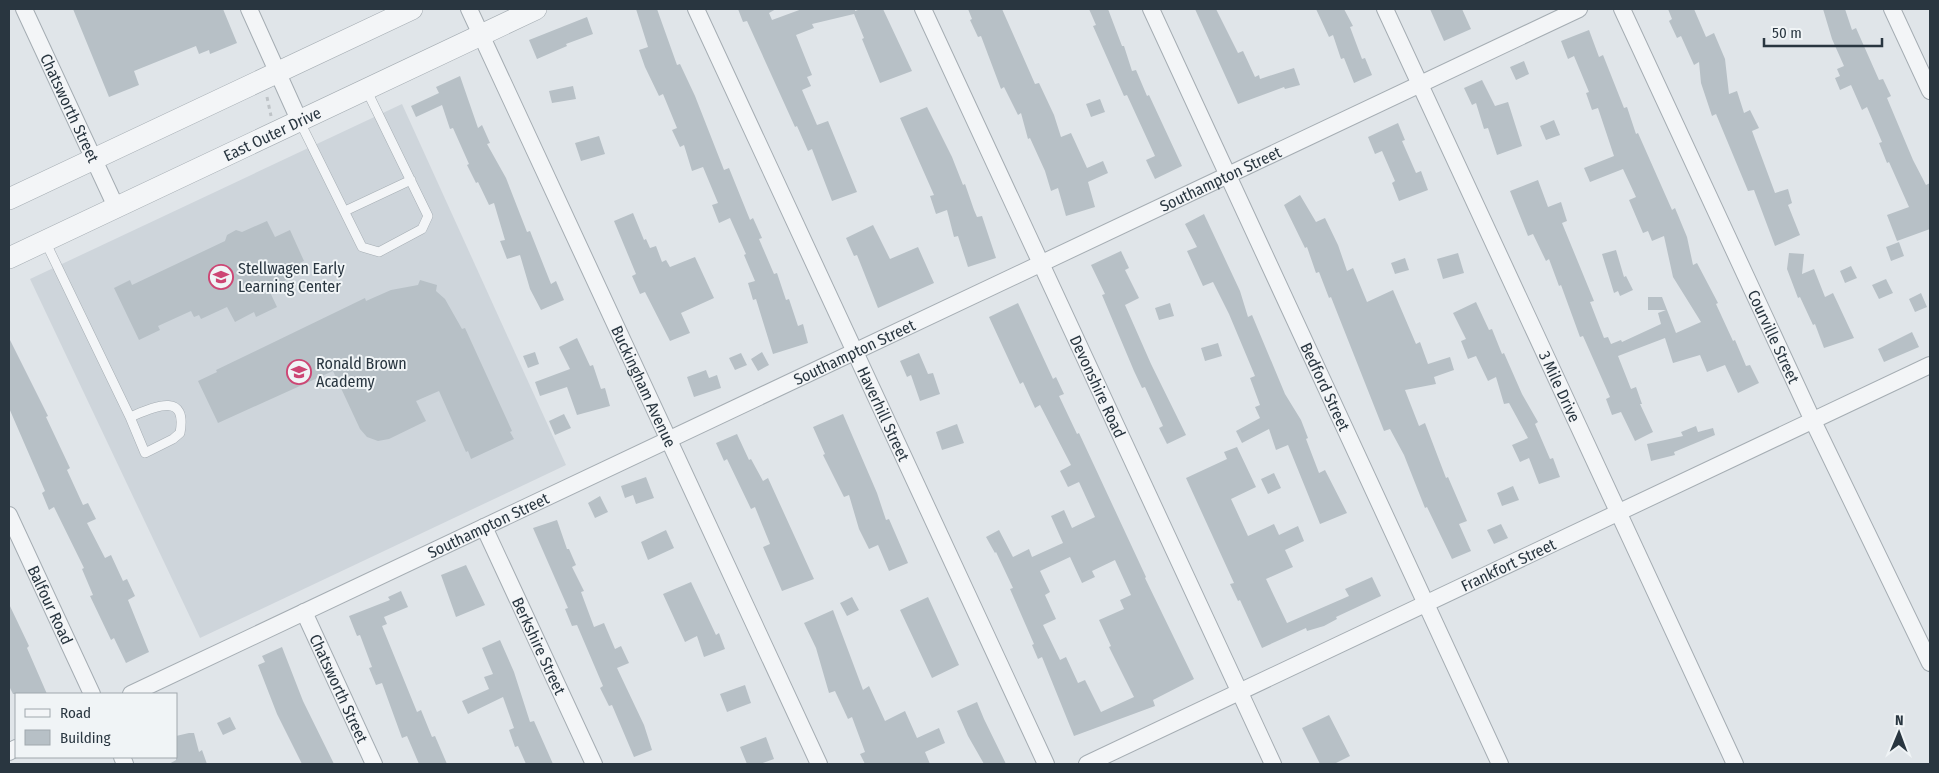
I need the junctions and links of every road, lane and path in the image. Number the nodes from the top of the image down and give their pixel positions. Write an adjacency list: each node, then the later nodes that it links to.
1 (24, 9): 21 (street, Chatsworth Street)
2 (249, 9): 14 (street)
3 (412, 9): 14 (street)
4 (469, 9): 13 (street, Buckingham Avenue)
5 (536, 9): 13 (street, East Outer Drive)
6 (696, 9): 30 (street, Haverhill Street)
7 (923, 9): 29 (street, Devonshire Road)
8 (1150, 9): 22 (street, Bedford Street)
9 (1385, 9): 15 (street, 3 Mile Drive)
10 (1579, 9): 15 (street, Southampton Street)
11 (1622, 9): 33 (street, Courville Street)
12 (1892, 9): 17 (street)
13 (481, 35): 16 (street, East Outer Drive); 34 (street, Buckingham Avenue)
14 (278, 72): 20 (street); 21 (street)
15 (1420, 84): 22 (street, Southampton Street); 35 (street, 3 Mile Drive)
16 (366, 89): 20 (street, East Outer Drive); 23 (lane)
17 (1930, 91)
18 (267, 97): 19 (path)
19 (271, 117)
20 (299, 120): 25 (street, East Outer Drive); 26 (lane)
21 (94, 159): 24 (street); 25 (street, Chatsworth Street)
22 (1228, 175): 29 (street, Southampton Street); 38 (street, Bedford Street)
23 (410, 180): 26 (lane); 26 (lane)
24 (9, 200)
25 (116, 207): 27 (street, East Outer Drive)
26 (345, 211)
27 (45, 241): 28 (street, East Outer Drive); 32 (lane)
28 (9, 258)
29 (1041, 262): 30 (street, Southampton Street); 41 (street, Devonshire Road)
30 (855, 351): 34 (street, Southampton Street); 47 (street, Haverhill Street)
31 (1930, 365): 33 (street, Frankfort Street)
32 (130, 417): 32 (lane)
33 (1813, 421): 35 (street, Frankfort Street); 40 (street, Courville Street)
34 (668, 440): 37 (street, Southampton Street); 46 (street, Buckingham Avenue)
35 (1619, 513): 38 (street, Frankfort Street); 51 (street, 3 Mile Drive)
36 (9, 515): 42 (street, Balfour Road)
37 (484, 527): 39 (street, Southampton Street); 45 (street, Berkshire Street)
38 (1426, 604): 41 (street, Frankfort Street); 50 (street, Bedford Street)
39 (304, 612): 43 (street, Southampton Street); 44 (street, Chatsworth Street)
40 (1930, 664)
41 (1240, 692): 48 (street, Frankfort Street); 49 (street, Devonshire Road)
42 (92, 693)
43 (132, 693)
44 (374, 764)
45 (594, 764)
46 (819, 764)
47 (1046, 764)
48 (1087, 764)
49 (1273, 764)
50 (1500, 764)
51 (1735, 764)

